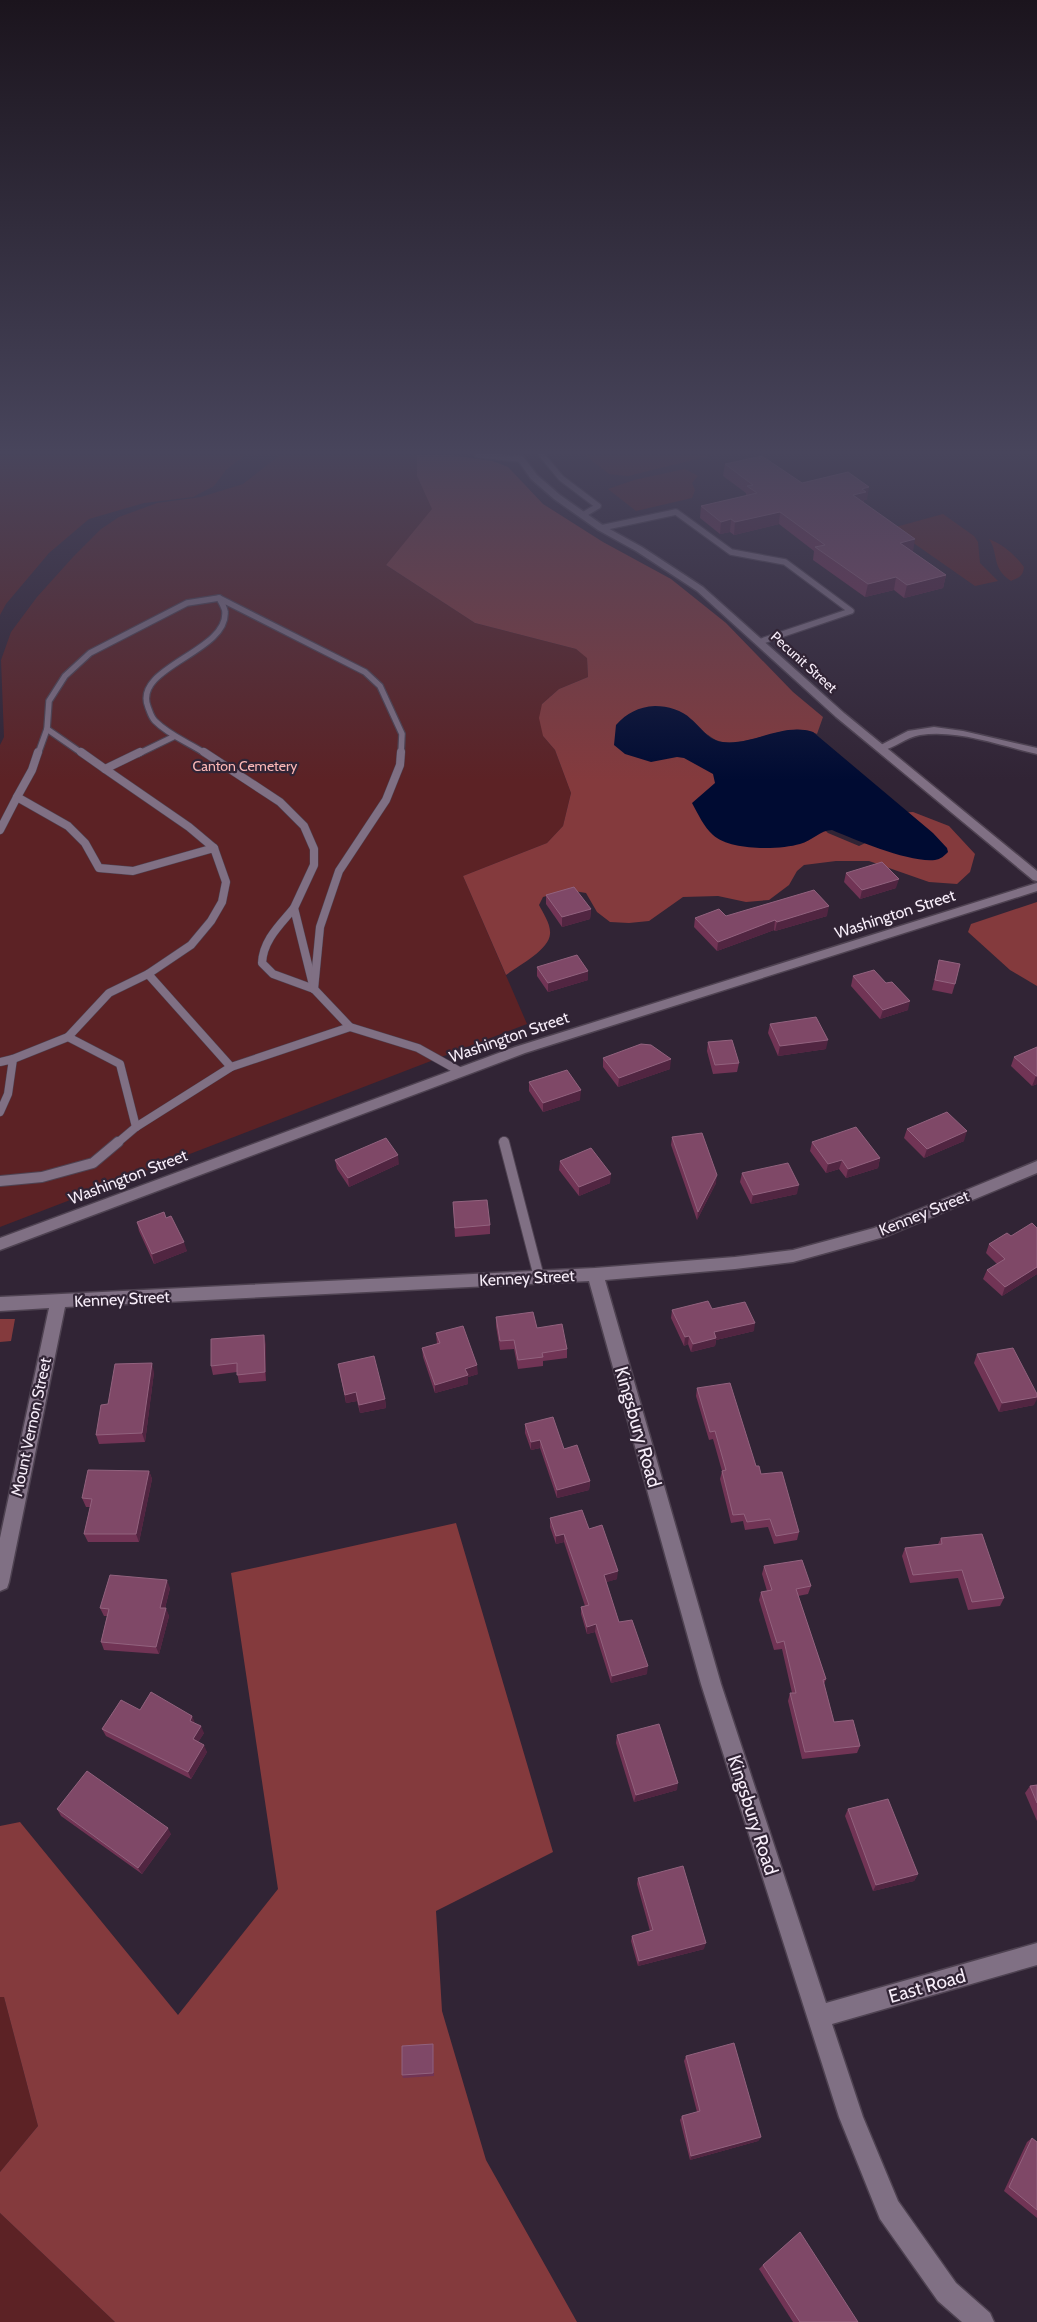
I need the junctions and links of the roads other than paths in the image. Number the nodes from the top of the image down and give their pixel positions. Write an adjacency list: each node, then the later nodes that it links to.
1 (661, 563): 4 (street, Pecunit Street)
2 (787, 563): 4 (lane)
3 (219, 598): 5 (lane); 6 (lane); 17 (lane)
4 (760, 642): 7 (street, Pecunit Street)
5 (47, 729): 9 (lane); 10 (lane)
6 (173, 737): 9 (lane); 15 (lane)
7 (881, 748): 8 (street); 13 (street, Pecunit Street)
8 (1037, 751)
9 (105, 769): 12 (lane)
10 (18, 797): 11 (lane); 12 (lane)
11 (0, 830)
12 (214, 848): 16 (lane)
13 (1037, 877)
14 (1037, 887): 23 (street, Washington Street)
15 (294, 908): 17 (lane); 17 (lane)
16 (148, 974): 19 (lane); 22 (lane)
17 (314, 989): 18 (lane)
18 (350, 1027): 22 (lane); 23 (lane)
19 (68, 1037): 20 (lane); 25 (lane)
20 (13, 1059): 21 (lane); 24 (lane)
21 (0, 1062)
22 (231, 1066): 25 (lane)
23 (461, 1072): 29 (street, Washington Street)
24 (0, 1112)
25 (136, 1127): 28 (lane)
26 (504, 1142): 31 (lane)
27 (1037, 1167): 30 (street, Kenney Street)
28 (0, 1181)
29 (0, 1244)
30 (595, 1274): 31 (street, Kenney Street); 37 (street, Kingsbury Road)
31 (539, 1277): 32 (street, Kenney Street)
32 (58, 1303): 33 (street, Kenney Street); 34 (street, Mount Vernon Street)
33 (0, 1304)
34 (7, 1510): 35 (street, Mount Vernon Street)
35 (0, 1582)
36 (1037, 1954): 37 (street, East Road)
37 (818, 2018): 38 (street, Kingsbury Road)
38 (981, 2322)

